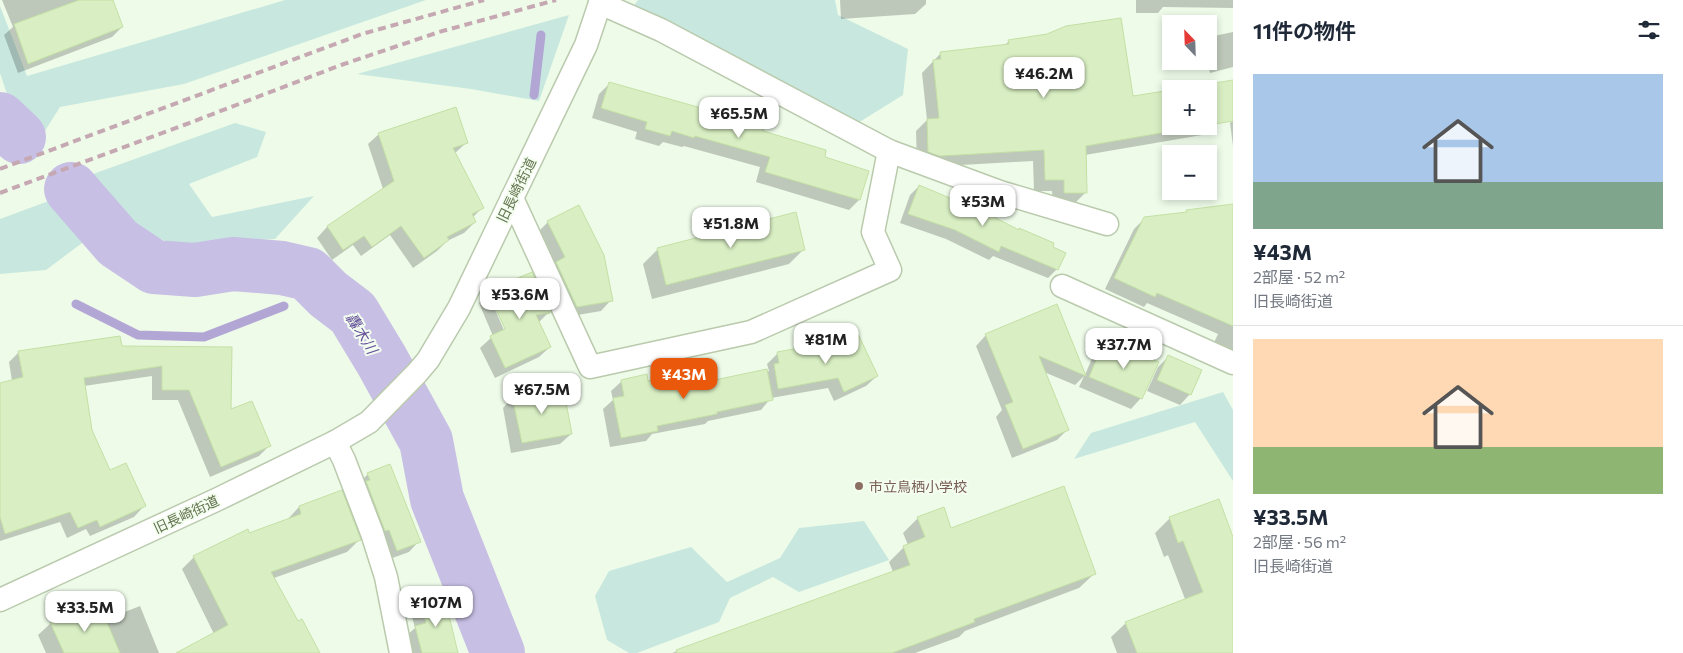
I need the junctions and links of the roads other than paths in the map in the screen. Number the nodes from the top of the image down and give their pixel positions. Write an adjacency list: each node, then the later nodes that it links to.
1 (601, 1): 2 (street); 3 (street, 旧長崎街道)
2 (889, 151): 3 (street); 4 (street)
3 (512, 198): 7 (street, 旧長崎街道)
4 (1107, 224)
5 (1062, 286): 6 (street)
6 (1233, 363)
7 (335, 442): 8 (street, 旧長崎街道); 9 (street)
8 (0, 600)
9 (401, 653)

